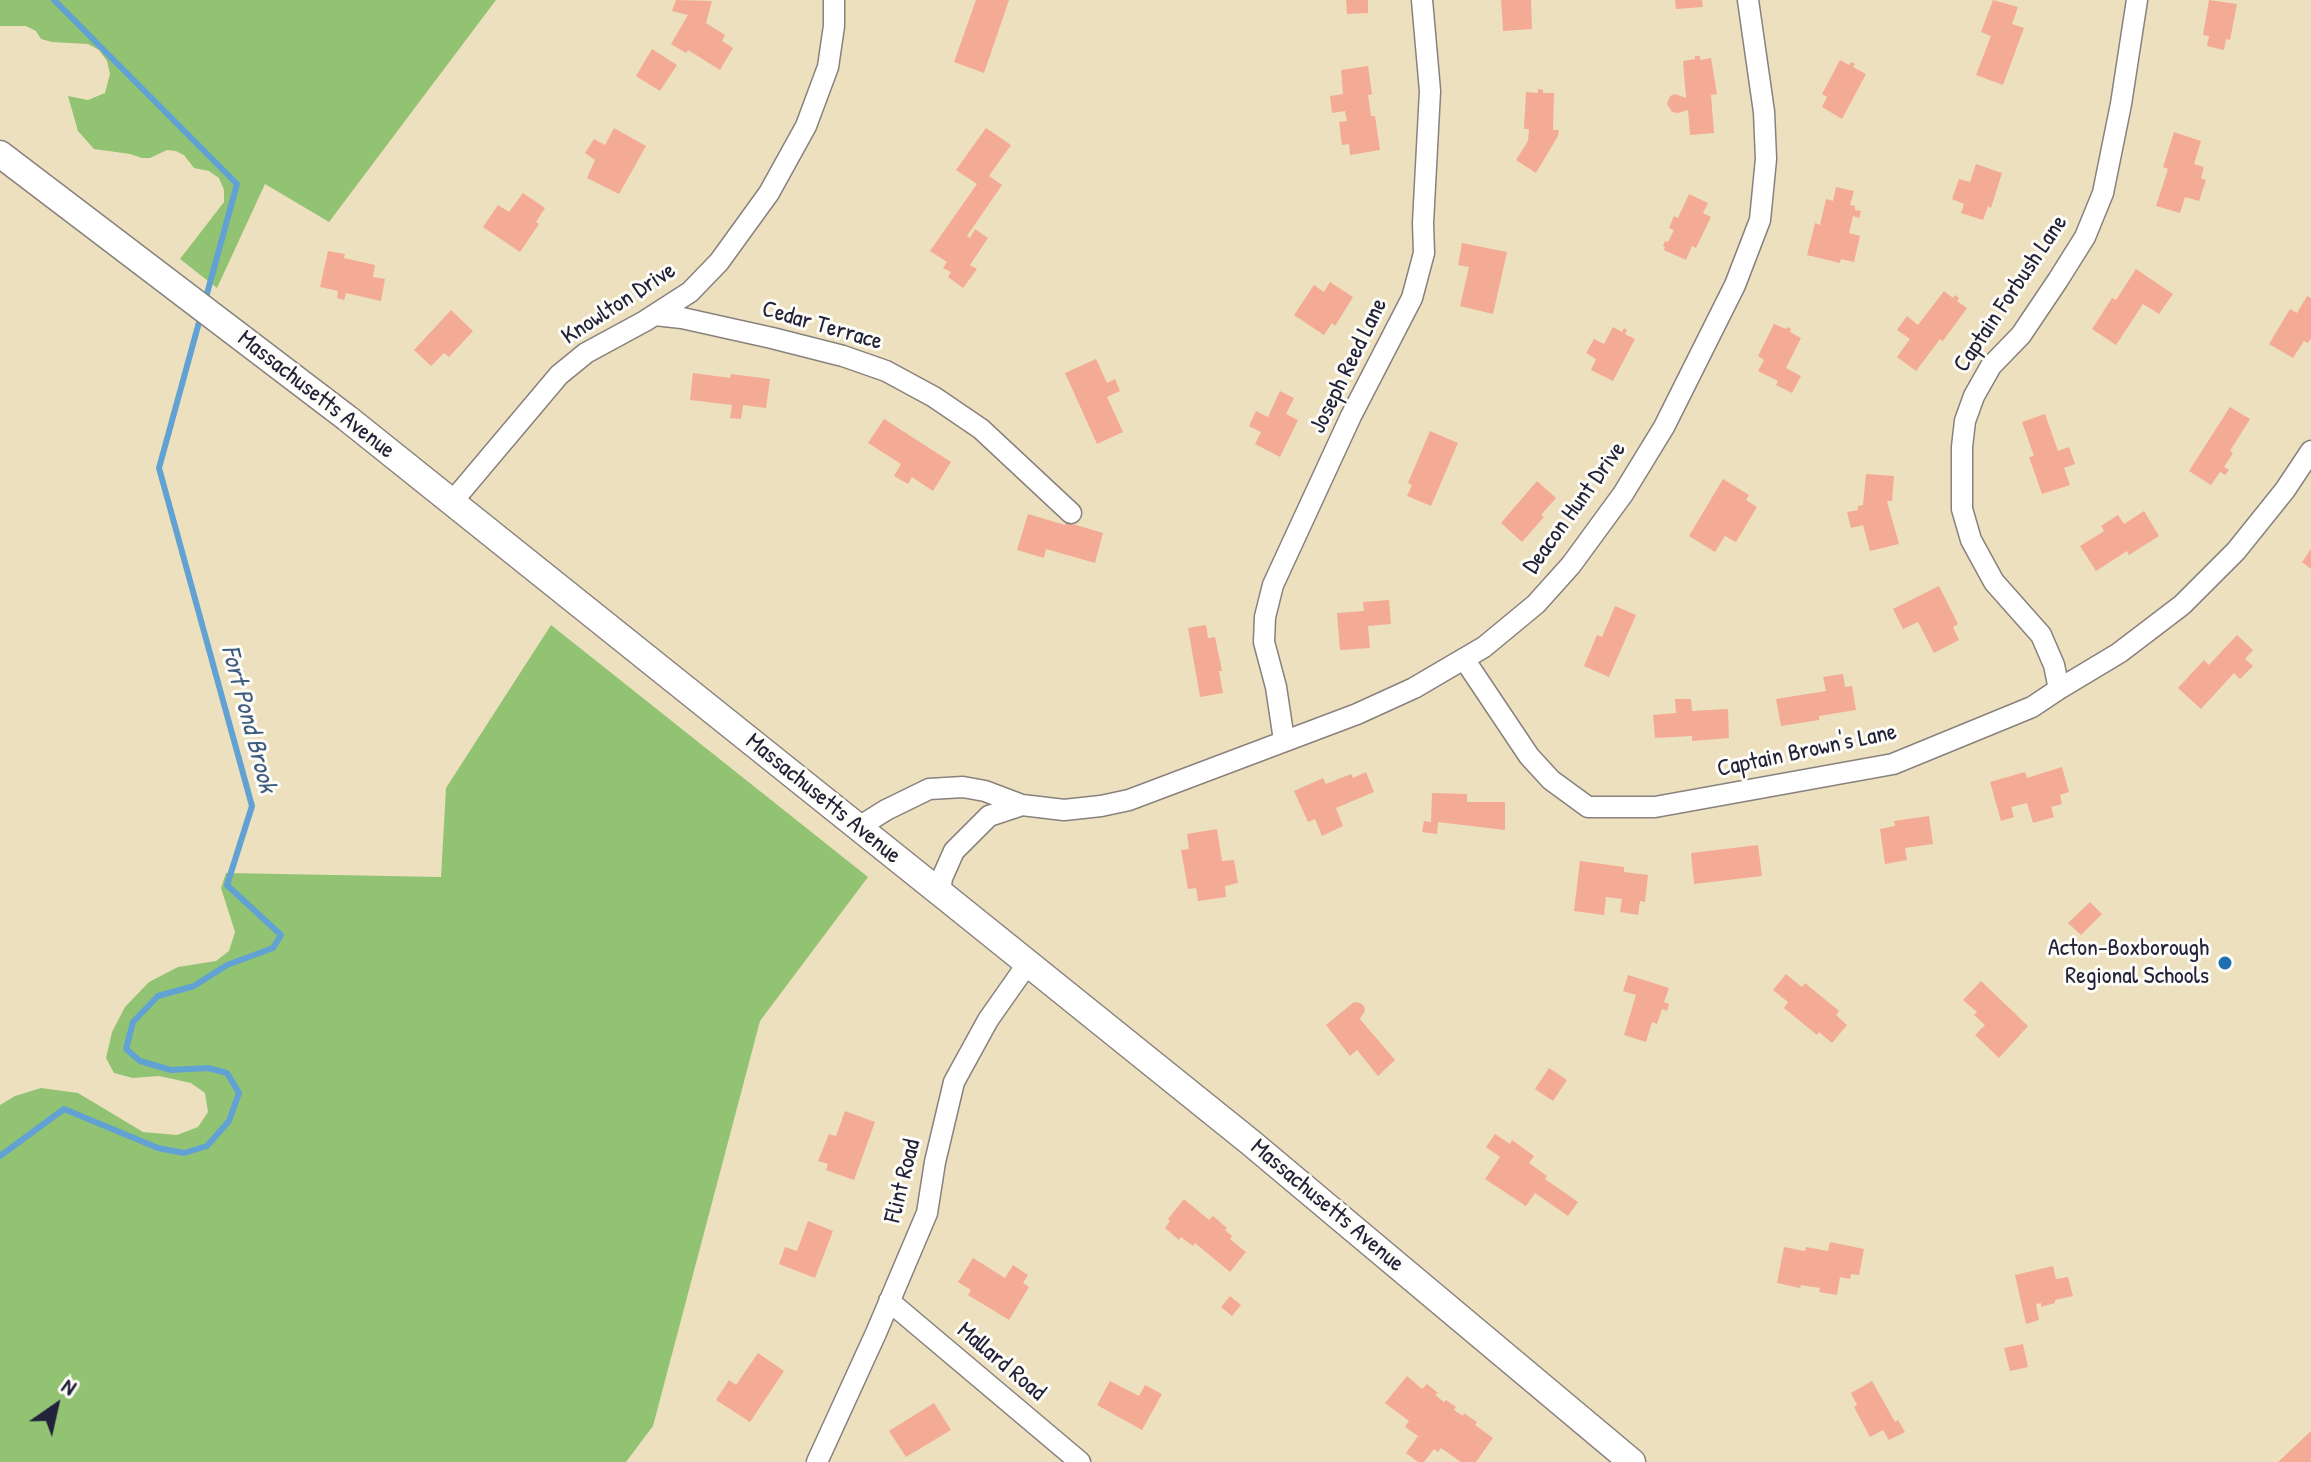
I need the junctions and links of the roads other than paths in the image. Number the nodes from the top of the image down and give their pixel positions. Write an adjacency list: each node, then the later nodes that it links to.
1 (834, 0): 6 (street, Knowlton Drive)
2 (1422, 0): 12 (street, Joseph Reed Lane)
3 (1748, 0): 10 (street, Deacon Hunt Drive)
4 (2137, 0): 11 (street, Captain Forbush Lane)
5 (0, 154): 8 (main road, Massachusetts Avenue)
6 (655, 315): 8 (street, Knowlton Drive); 9 (street, Cedar Terrace)
7 (2311, 451): 11 (street, Captain Brown's Lane)
8 (452, 502): 14 (main road, Massachusetts Avenue)
9 (1071, 513)
10 (1464, 659): 11 (street, Captain Brown's Lane); 12 (street, Deacon Hunt Drive)
11 (2059, 689)
12 (1284, 740): 13 (street, Deacon Hunt Drive)
13 (1022, 805): 14 (street, Deacon Hunt Drive); 15 (street, Deacon Hunt Drive)
14 (859, 827): 15 (main road, Massachusetts Avenue)
15 (940, 893): 16 (main road, Massachusetts Avenue)
16 (1028, 963): 17 (street, Flint Road); 20 (main road, Massachusetts Avenue)
17 (889, 1301): 18 (street, Flint Road); 19 (street, Mallard Road)
18 (817, 1462)
19 (1080, 1462)
20 (1632, 1462)

